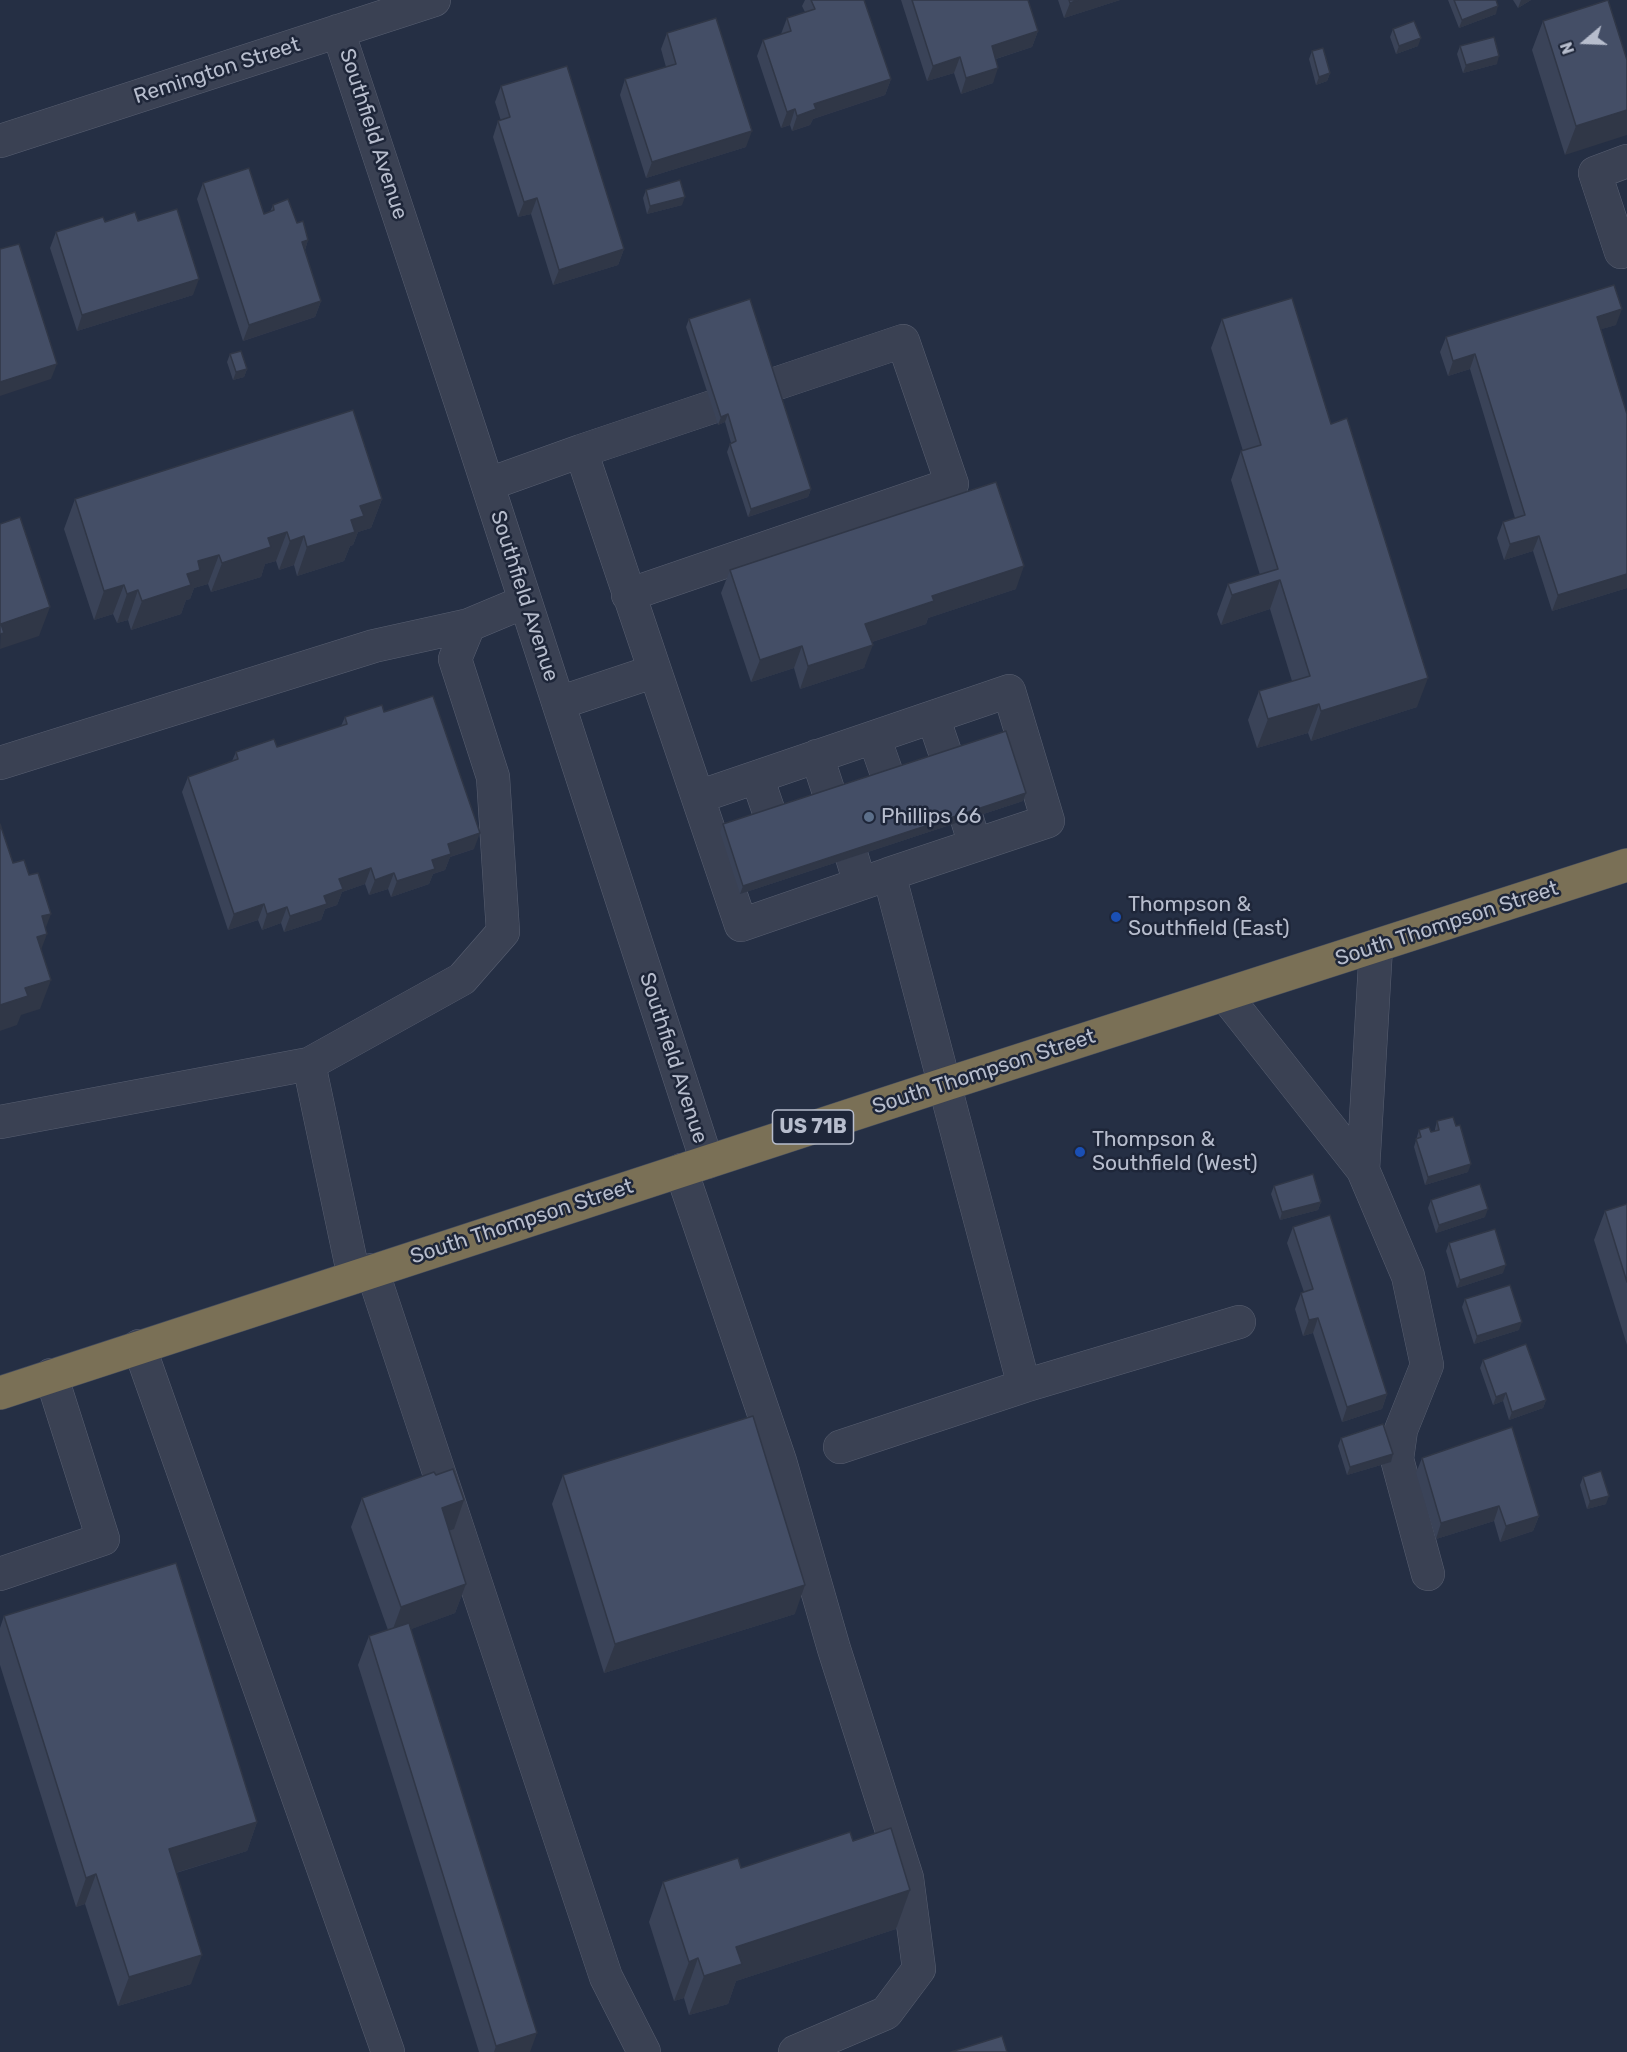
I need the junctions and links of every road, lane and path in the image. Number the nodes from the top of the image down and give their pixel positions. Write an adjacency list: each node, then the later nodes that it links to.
1 (434, 0): 2 (street, Remington Street)
2 (338, 31): 3 (street, Remington Street); 9 (street, Southfield Avenue)
3 (0, 141)
4 (1627, 161): 5 (street)
5 (1621, 252)
6 (772, 386): 10 (street)
7 (712, 407): 8 (street)
8 (581, 451): 9 (street); 10 (street)
9 (489, 484): 11 (street, Southfield Avenue)
10 (628, 595): 13 (street)
11 (524, 602): 12 (street); 14 (street, Southfield Avenue)
12 (469, 625): 19 (street); 29 (street)
13 (655, 671): 14 (street); 22 (street)
14 (559, 703): 32 (street, Southfield Avenue)
15 (933, 717): 16 (street); 18 (street); 25 (street)
16 (874, 737): 17 (street); 21 (street)
17 (817, 756): 20 (street); 23 (street)
18 (947, 758)
19 (0, 763)
20 (757, 777): 22 (street); 24 (street)
21 (888, 777)
22 (698, 796): 25 (street)
23 (830, 796)
24 (770, 815)
25 (885, 864): 30 (street)
26 (1627, 865): 27 (highway, South Thompson Street / US 71B)
27 (1376, 947): 28 (highway, South Thompson Street / US 71B); 33 (street)
28 (1225, 995): 30 (highway, South Thompson Street / US 71B); 33 (street)
29 (309, 1064): 31 (street); 34 (street)
30 (946, 1084): 32 (highway, South Thompson Street / US 71B); 38 (street)
31 (0, 1122)
32 (694, 1166): 34 (highway, South Thompson Street / US 71B); 45 (street, Southfield Avenue)
33 (1363, 1170): 42 (street)
34 (363, 1273): 36 (highway, South Thompson Street / US 71B); 44 (street)
35 (1239, 1322): 38 (street)
36 (139, 1346): 37 (highway, South Thompson Street / US 71B); 43 (street)
37 (51, 1375): 39 (highway, South Thompson Street / US 71B); 41 (street)
38 (1024, 1386): 40 (street)
39 (0, 1393)
40 (840, 1448)
41 (0, 1574)
42 (1428, 1574)
43 (388, 2052)
44 (644, 2052)
45 (795, 2052)

